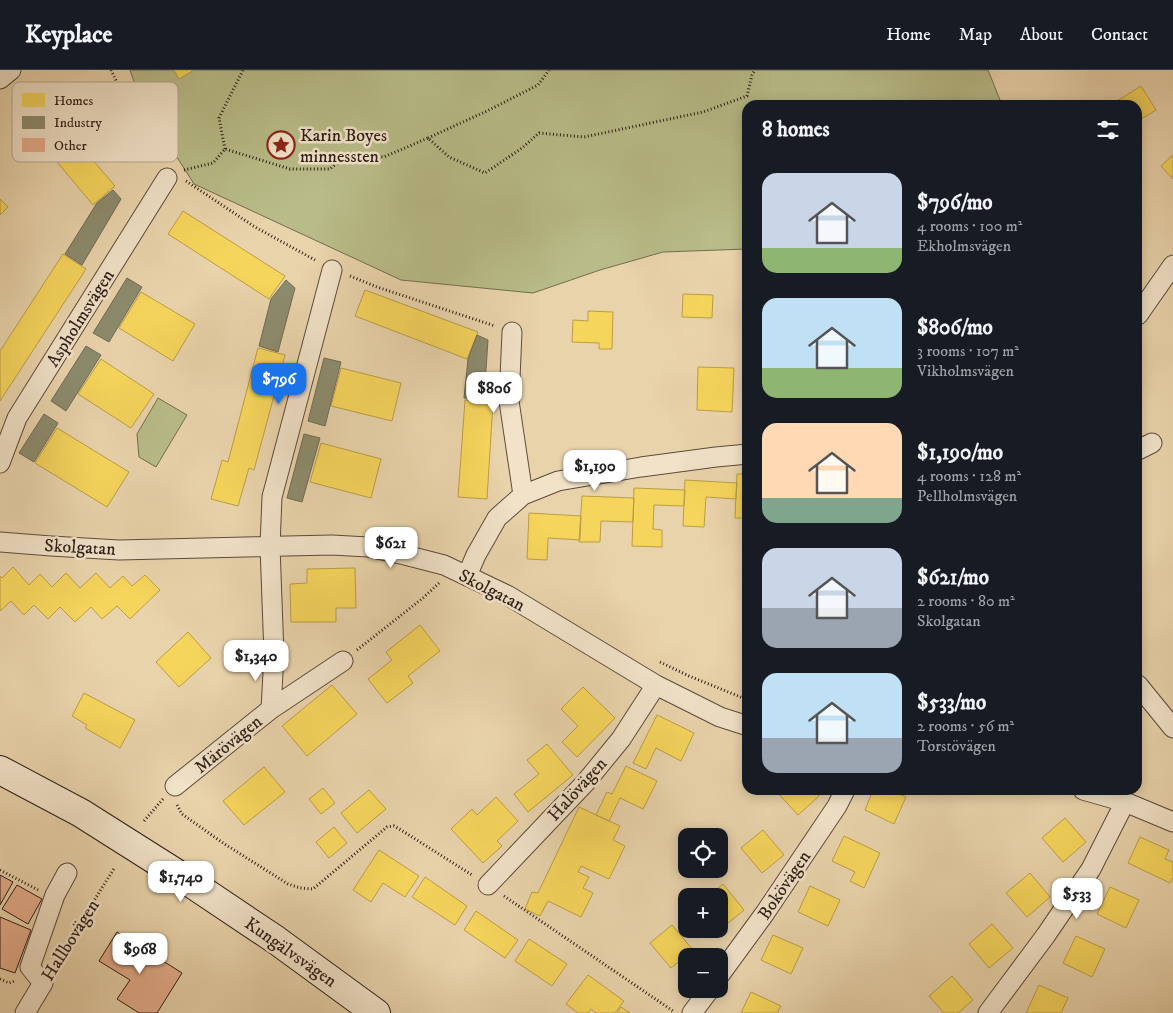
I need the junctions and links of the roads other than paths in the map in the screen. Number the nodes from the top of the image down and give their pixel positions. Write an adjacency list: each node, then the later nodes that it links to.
1 (11, 70): 2 (street)
2 (0, 79)
3 (173, 173): 9 (street, Aspholmsvägen)
4 (1173, 265): 6 (street)
5 (332, 270): 12 (street, Märövägen)
6 (1142, 309)
7 (512, 332): 10 (street)
8 (742, 455): 10 (street)
9 (0, 463)
10 (523, 495): 13 (street)
11 (0, 542): 12 (street, Skolgatan)
12 (270, 546): 13 (street, Skolgatan); 17 (street, Märövägen)
13 (467, 576): 15 (street, Skolgatan)
14 (343, 661): 17 (street)
15 (656, 685): 18 (street, Skolgatan); 27 (street, Halövägen)
16 (1142, 690): 19 (street)
17 (271, 709): 21 (street, Märövägen)
18 (742, 724)
19 (1173, 728)
20 (0, 770): 31 (main road, Kungälvsvägen)
21 (172, 789)
22 (842, 795): 28 (street, Bokövägen)
23 (1100, 795): 24 (street)
24 (1125, 802): 25 (street); 33 (street)
25 (1173, 821)
26 (67, 873): 30 (street, Hallbovägen)
27 (488, 886)
28 (728, 964)
29 (703, 998): 32 (street)
30 (25, 1013)
31 (376, 1013)
32 (692, 1013)
33 (988, 1013)

